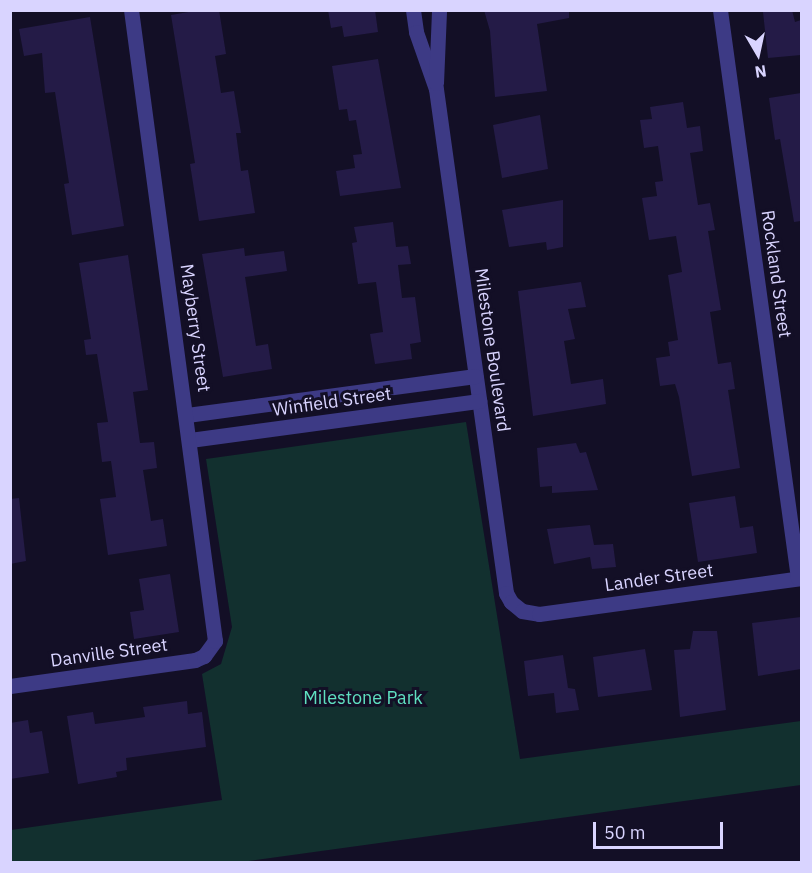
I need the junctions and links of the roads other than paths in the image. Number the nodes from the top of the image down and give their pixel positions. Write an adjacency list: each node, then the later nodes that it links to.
1 (131, 10): 8 (street, Mayberry Street)
2 (412, 10): 5 (street, Milestone Boulevard)
3 (439, 10): 5 (street, Milestone Boulevard)
4 (720, 10): 10 (street, Rockland Street)
5 (436, 89): 6 (street, Milestone Boulevard)
6 (475, 376): 7 (street, Milestone Boulevard); 8 (street, Winfield Street)
7 (479, 401): 9 (street, Winfield Street); 11 (street, Milestone Boulevard)
8 (187, 415): 9 (street, Mayberry Street)
9 (190, 440): 12 (street, Mayberry Street)
10 (800, 578): 11 (street, Lander Street)
11 (522, 611)
12 (210, 651): 13 (street, Danville Street)
13 (10, 686)

